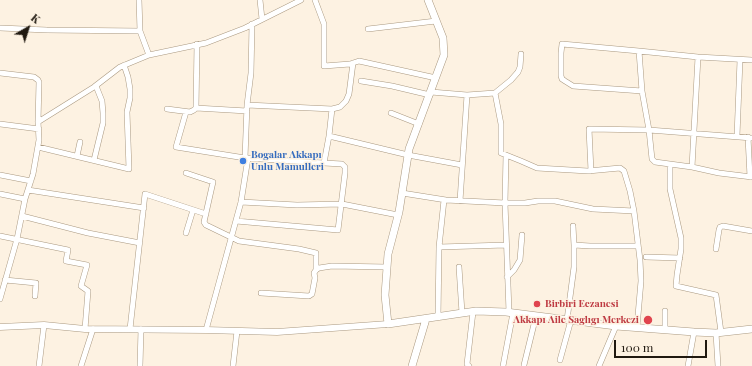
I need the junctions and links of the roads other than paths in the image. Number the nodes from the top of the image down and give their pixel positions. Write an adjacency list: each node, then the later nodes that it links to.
1 (139, 0): 11 (street)
2 (260, 0): 6 (street)
3 (300, 0): 6 (street)
4 (315, 0): 19 (street)
5 (428, 0): 7 (main road)
6 (262, 19): 8 (street)
7 (436, 22): 10 (street); 22 (main road)
8 (252, 24): 12 (street); 29 (street)
9 (0, 28): 11 (street)
10 (368, 29)
11 (140, 31): 15 (street)
12 (197, 44): 15 (street); 30 (street)
13 (639, 50): 16 (street); 25 (street); 25 (street)
14 (521, 54): 26 (street)
15 (149, 55): 20 (street)
16 (698, 57): 17 (street); 41 (street)
17 (740, 60): 18 (street); 43 (street)
18 (752, 60)
19 (353, 63): 22 (street); 32 (street)
20 (124, 66): 24 (street); 51 (street)
21 (0, 73): 36 (street)
22 (436, 78): 27 (main road)
23 (361, 81): 27 (street)
24 (96, 86): 36 (street); 51 (street)
25 (642, 91): 40 (street)
26 (495, 93): 28 (street); 48 (street)
27 (430, 94): 28 (street); 38 (main road)
28 (467, 95): 54 (street)
29 (247, 105): 32 (street); 33 (street)
30 (196, 108): 33 (street); 34 (street)
31 (167, 109): 34 (street)
32 (332, 109): 42 (street)
33 (247, 111): 50 (street)
34 (186, 112): 50 (street)
35 (391, 112): 38 (street)
36 (38, 122): 39 (street)
37 (0, 124): 39 (street)
38 (419, 124): 47 (main road)
39 (39, 129): 46 (street)
40 (649, 130): 41 (street); 53 (street); 56 (street)
41 (694, 133): 43 (street); 55 (street)
42 (330, 136): 47 (street); 52 (street)
43 (737, 136): 44 (street)
44 (750, 137): 59 (street)
45 (80, 142): 49 (street)
46 (38, 147): 49 (street); 60 (street)
47 (408, 155): 54 (street); 62 (main road)
48 (506, 155): 56 (street); 68 (street)
49 (77, 156): 51 (street)
50 (246, 158): 52 (street); 67 (street)
51 (94, 160)
52 (324, 163): 69 (street)
53 (670, 164): 55 (street); 91 (street)
54 (462, 165): 66 (street)
55 (692, 167): 59 (street)
56 (591, 171): 72 (street)
57 (186, 173): 73 (street)
58 (0, 175): 60 (street)
59 (751, 177)
60 (31, 181): 61 (street)
61 (28, 190): 64 (street); 70 (street)
62 (402, 192): 65 (street); 74 (main road)
63 (0, 194): 64 (street)
64 (25, 198): 75 (street)
65 (444, 200): 66 (street); 87 (street)
66 (460, 201): 68 (street)
67 (241, 202): 69 (street); 76 (street)
68 (505, 203): 72 (street); 85 (street)
69 (342, 204): 74 (street); 76 (street)
70 (144, 208): 71 (street); 84 (street)
71 (193, 210): 73 (street); 79 (street)
72 (634, 211): 88 (street)
73 (206, 214): 82 (street)
74 (398, 215): 92 (main road)
75 (22, 216): 83 (street); 84 (street)
76 (236, 221): 82 (street)
77 (573, 226): 86 (street)
78 (752, 231): 89 (street)
79 (186, 233)
80 (522, 235): 95 (street)
81 (0, 236): 83 (street)
82 (231, 237): 94 (street); 118 (street)
83 (17, 239): 96 (street); 113 (street)
84 (140, 243): 115 (street)
85 (506, 245): 87 (street); 95 (street)
86 (574, 245): 88 (street); 107 (street)
87 (439, 246): 105 (street)
88 (638, 246): 112 (street)
89 (716, 249)
90 (646, 257): 91 (street)
91 (680, 258): 122 (street)
92 (387, 267): 94 (street); 108 (main road)
93 (460, 267): 102 (street)
94 (316, 270): 97 (street)
95 (507, 277): 103 (street)
96 (5, 280): 98 (street); 99 (street)
97 (261, 292)
98 (35, 296)
99 (0, 299)
100 (665, 311): 119 (street)
101 (473, 312): 102 (main road); 103 (main road); 130 (street)
102 (462, 313): 105 (main road)
103 (511, 313): 104 (main road); 131 (street)
104 (536, 316): 107 (main road); 124 (street)
105 (438, 317): 106 (main road)
106 (426, 319): 108 (main road); 129 (main road)
107 (569, 320): 110 (main road); 123 (street)
108 (388, 324): 120 (street)
109 (44, 325): 111 (street); 113 (street); 125 (street)
110 (616, 326): 112 (main road); 132 (street)
111 (0, 327)
112 (637, 328): 119 (main road)
113 (84, 329): 114 (street)
114 (93, 329): 115 (street); 126 (street)
115 (130, 329): 116 (street)
116 (141, 329): 118 (street); 127 (street)
117 (752, 329): 122 (main road)
118 (206, 330): 120 (street)
119 (665, 330): 121 (main road)
120 (237, 331): 128 (street)
121 (694, 332): 122 (main road); 133 (street)
122 (719, 333): 134 (street)
123 (560, 360)
124 (524, 365)
125 (39, 366)
126 (81, 366)
127 (140, 366)
128 (233, 366)
129 (412, 366)
130 (469, 366)
131 (503, 366)
132 (599, 366)
133 (688, 366)
134 (718, 366)

